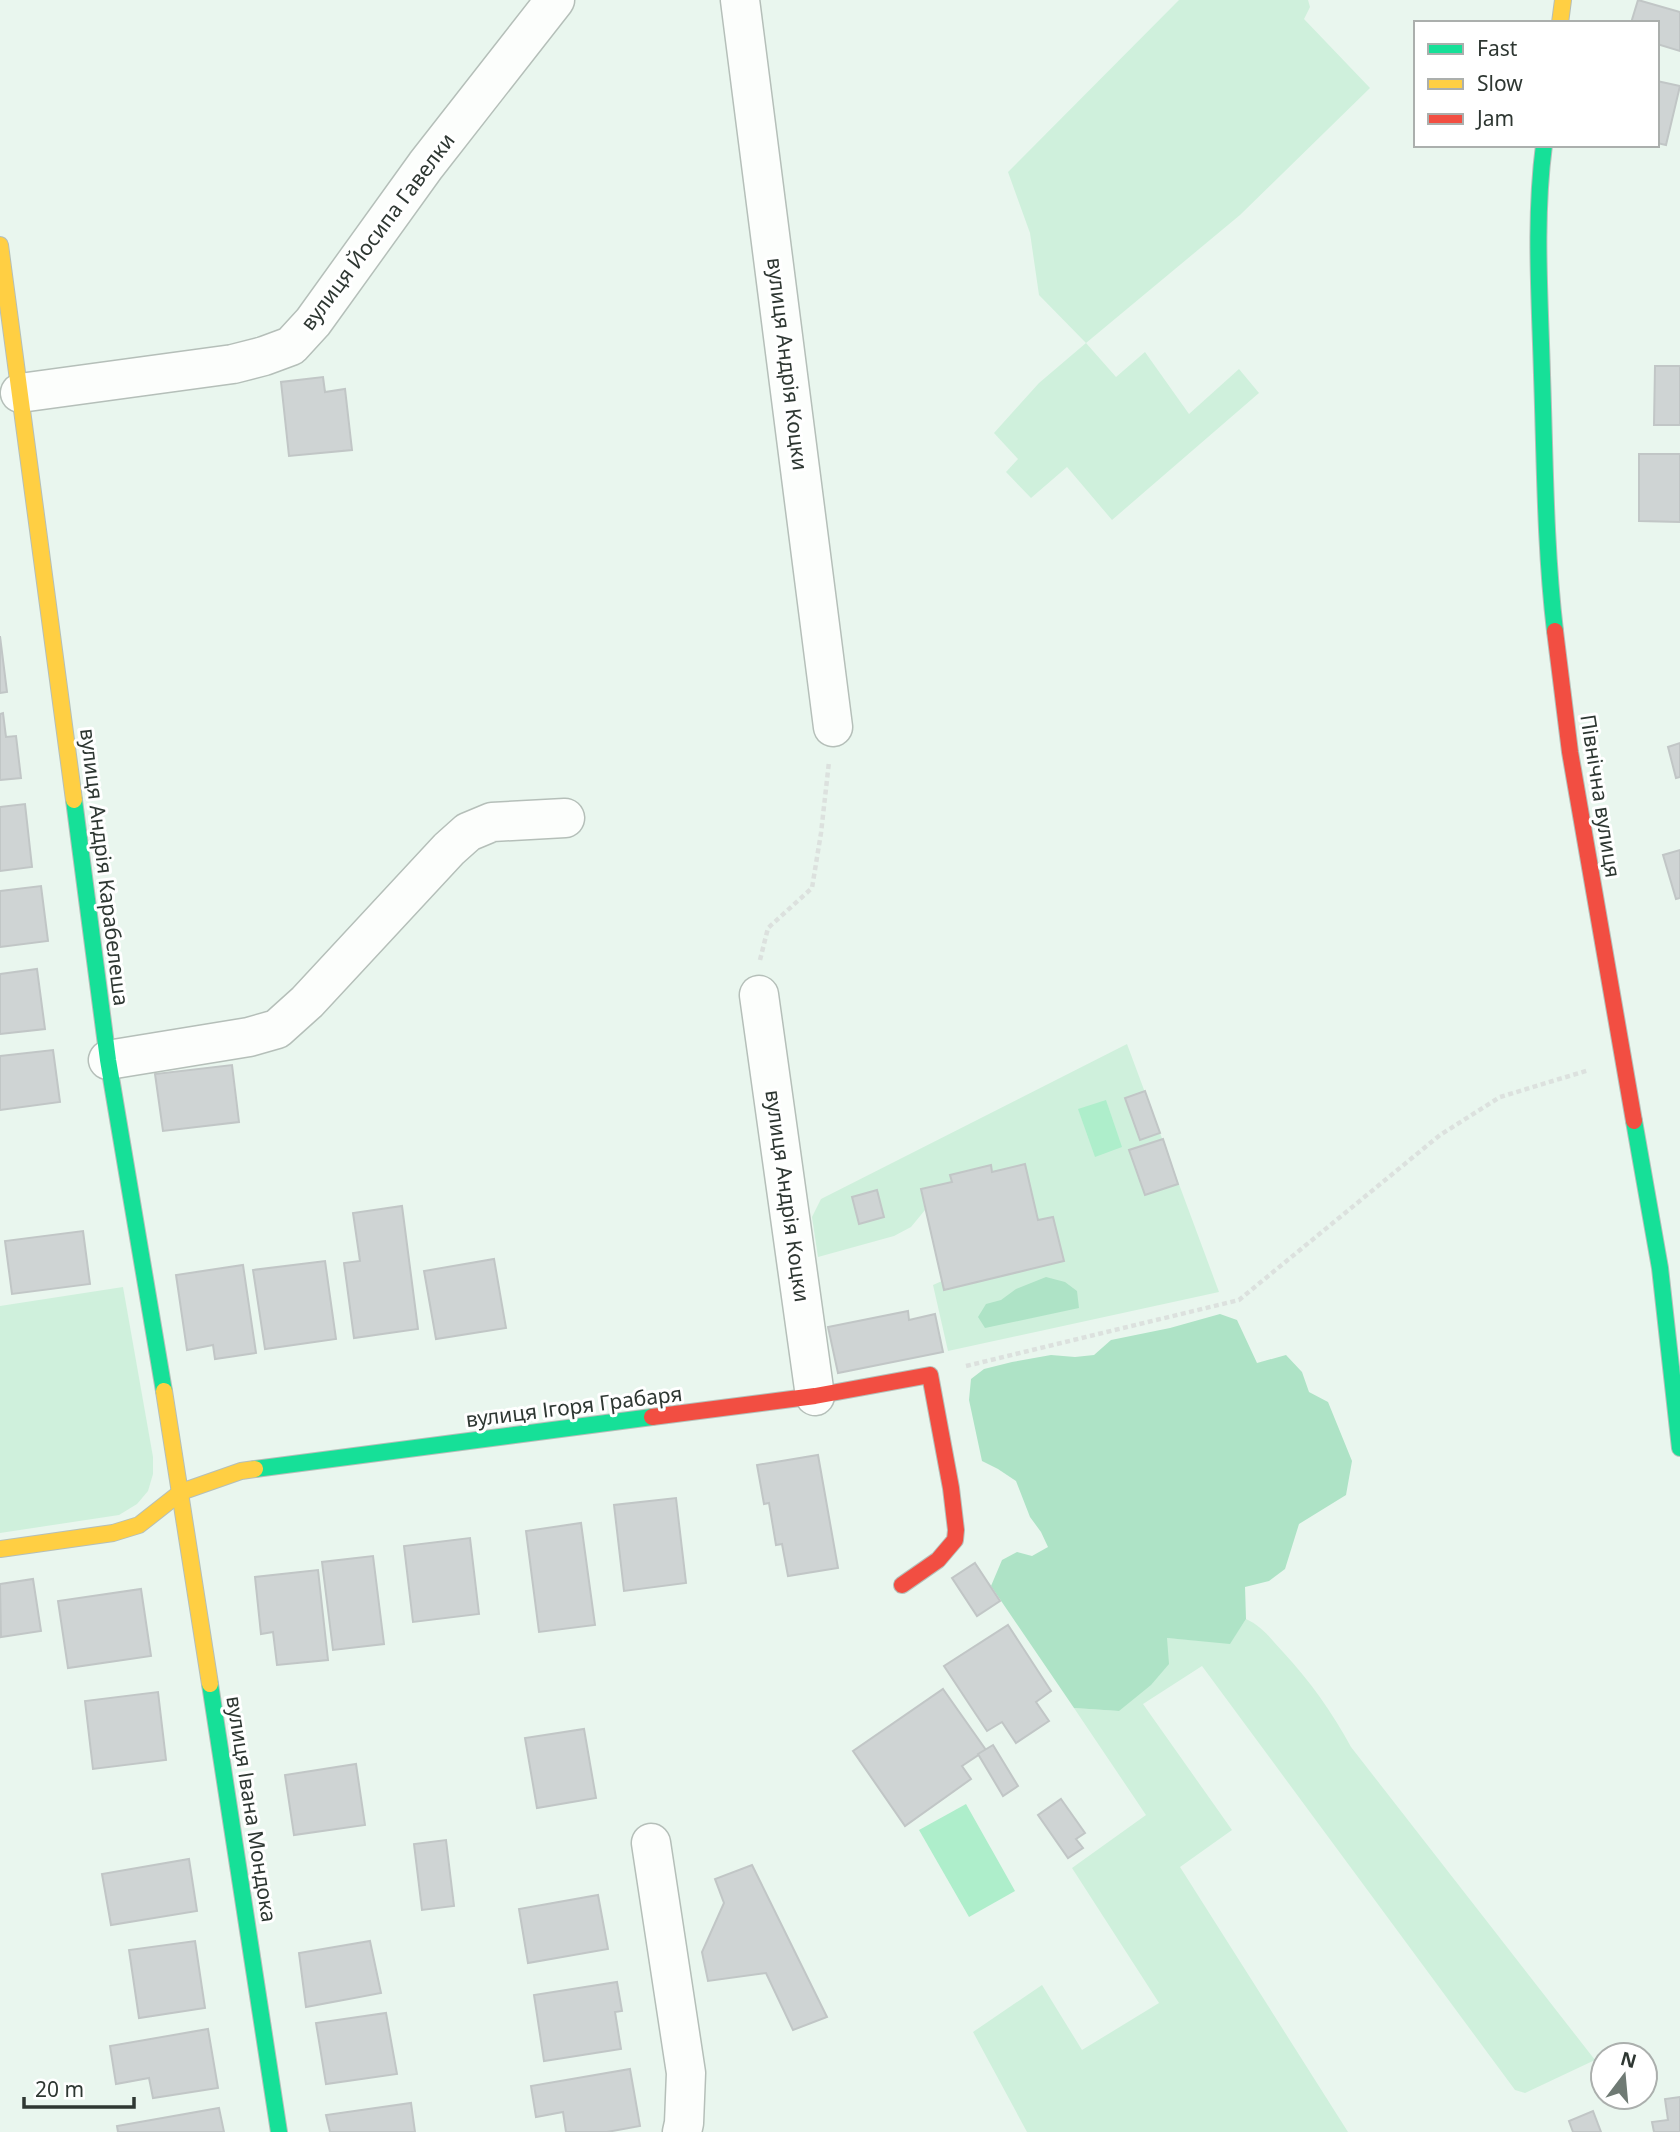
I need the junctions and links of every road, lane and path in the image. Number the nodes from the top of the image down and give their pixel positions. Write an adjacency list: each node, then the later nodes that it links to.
1 (555, 0): 7 (street, вулиця Йосипа Гавелки)
2 (740, 0): 8 (street, вулиця Андрія Коцки)
3 (1563, 0): 4 (street)
4 (1560, 21)
5 (1544, 147): 11 (street, Північна вулиця)
6 (0, 245): 7 (street, вулиця Андрія Карабелеша)
7 (20, 393): 12 (street, вулиця Андрія Карабелеша)
8 (833, 727): 10 (path)
9 (565, 818): 12 (street)
10 (760, 995): 14 (street, вулиця Андрія Коцки)
11 (1623, 1059): 13 (path); 15 (street, Північна вулиця)
12 (108, 1060): 16 (street, вулиця Андрія Карабелеша)
13 (930, 1375): 14 (street, вулиця Ігоря Грабаря); 18 (street)
14 (815, 1396): 16 (street, вулиця Ігоря Грабаря)
15 (1680, 1448)
16 (181, 1492): 17 (street, вулиця Ігоря Грабаря); 20 (street, вулиця Івана Мондока)
17 (0, 1549)
18 (902, 1585)
19 (651, 1843): 21 (street)
20 (279, 2132)
21 (682, 2132)

